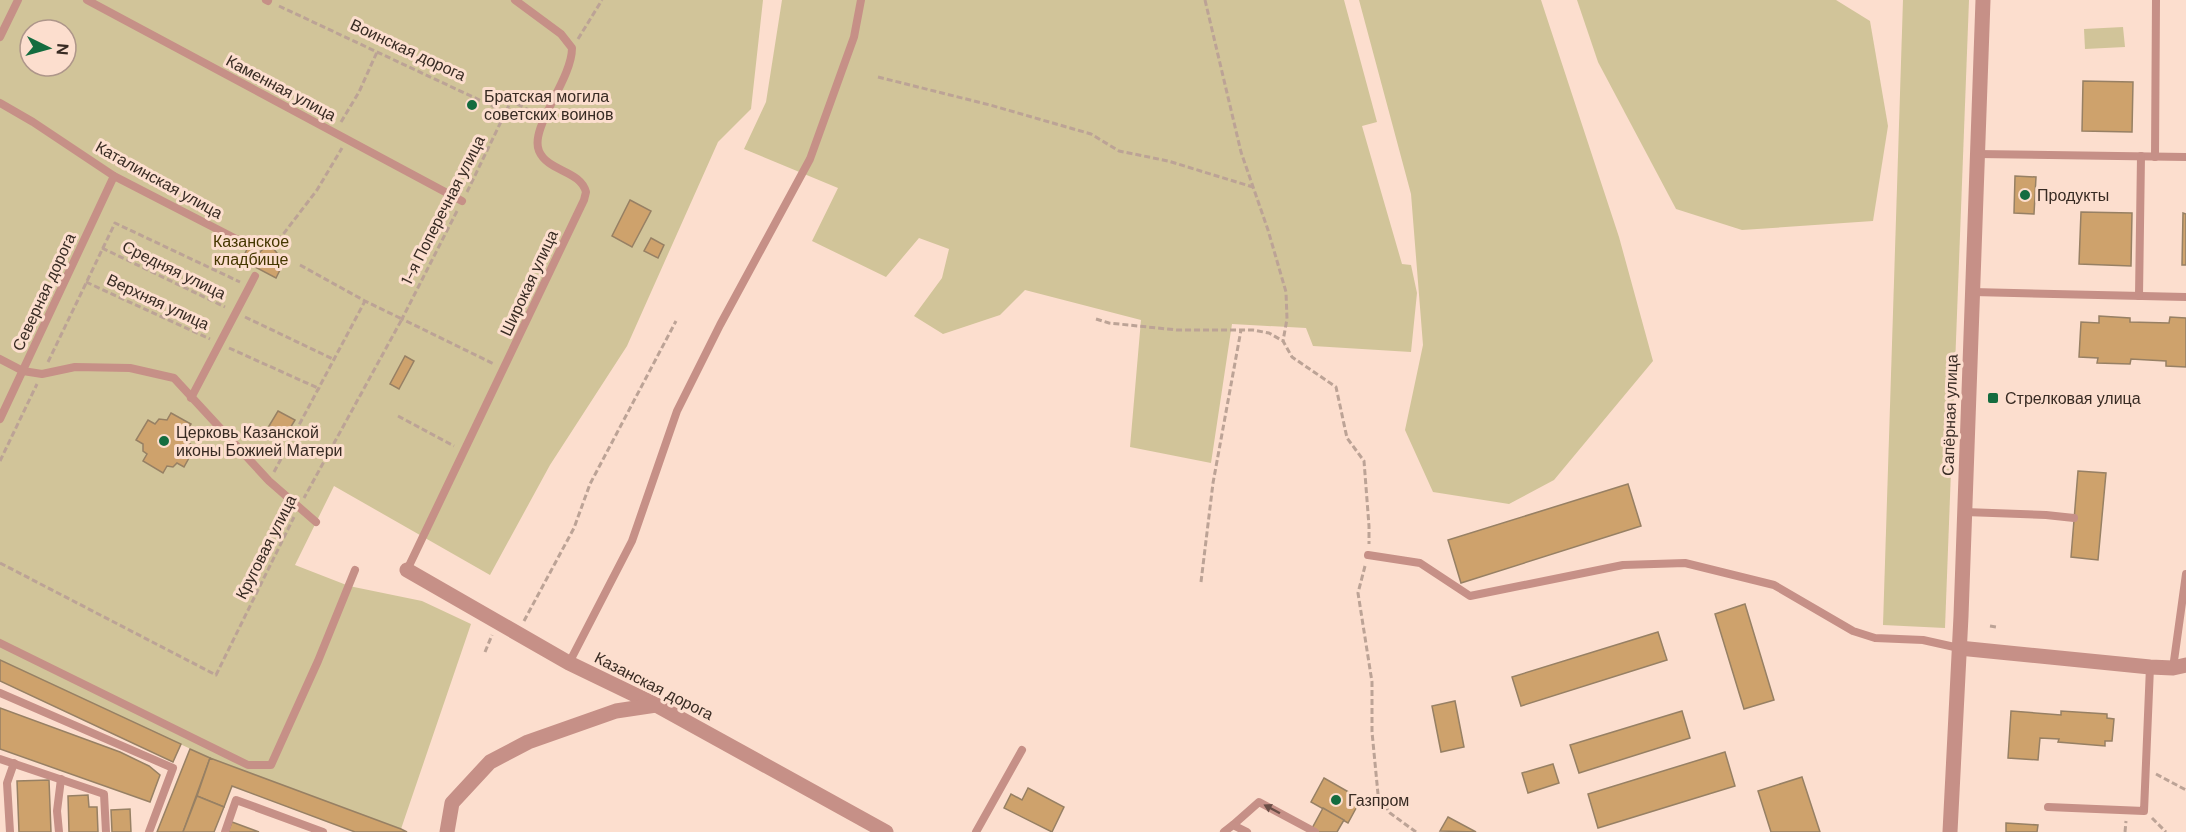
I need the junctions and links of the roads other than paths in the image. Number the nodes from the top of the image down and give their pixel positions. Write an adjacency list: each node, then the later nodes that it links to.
1 (18, 0): 7 (lane)
2 (87, 0): 14 (lane, Каменная улица)
3 (515, 0): 29 (lane, Широкая улица)
4 (861, 0): 33 (lane)
5 (1983, 0): 9 (street, Сапёрная улица)
6 (2156, 0): 11 (lane)
7 (0, 37)
8 (0, 103): 13 (lane, Каталинская улица)
9 (1977, 154): 10 (lane); 17 (street, Сапёрная улица)
10 (2141, 156): 11 (lane); 18 (lane)
11 (2155, 157): 12 (lane)
12 (2186, 157)
13 (114, 176): 15 (lane, Каталинская улица); 21 (lane, Северная дорога)
14 (462, 201)
15 (244, 243)
16 (255, 276): 22 (lane)
17 (1973, 292): 18 (lane); 24 (street, Сапёрная улица)
18 (2139, 296): 19 (lane)
19 (2186, 297)
20 (0, 360): 21 (lane)
21 (23, 371): 22 (lane); 23 (lane, Северная дорога)
22 (191, 398): 26 (lane)
23 (0, 419)
24 (1965, 512): 25 (lane); 32 (street, Сапёрная улица)
25 (2074, 518)
26 (316, 522)
27 (1368, 555): 32 (lane)
28 (355, 570): 31 (lane)
29 (407, 570): 33 (street, Казанская дорога)
30 (2186, 574): 35 (lane)
31 (0, 643)
32 (1959, 648): 34 (street); 56 (street, Сапёрная улица)
33 (569, 663): 37 (street, Казанская дорога)
34 (2150, 667): 35 (street); 42 (lane)
35 (2180, 667)
36 (0, 693): 47 (lane)
37 (656, 705): 50 (street); 51 (street, Казанская дорога)
38 (1022, 750): 52 (lane)
39 (0, 759): 40 (lane)
40 (14, 763): 41 (lane); 44 (lane)
41 (61, 779): 45 (lane); 46 (lane)
42 (2048, 807)
43 (1233, 825): 53 (lane); 54 (lane); 55 (lane, one-way to 43)
44 (10, 832)
45 (59, 832)
46 (106, 832)
47 (149, 832)
48 (225, 832): 49 (lane)
49 (323, 832)
50 (447, 832)
51 (886, 832)
52 (976, 832)
53 (1224, 832)
54 (1247, 832)
55 (1315, 832)
56 (1950, 832)

